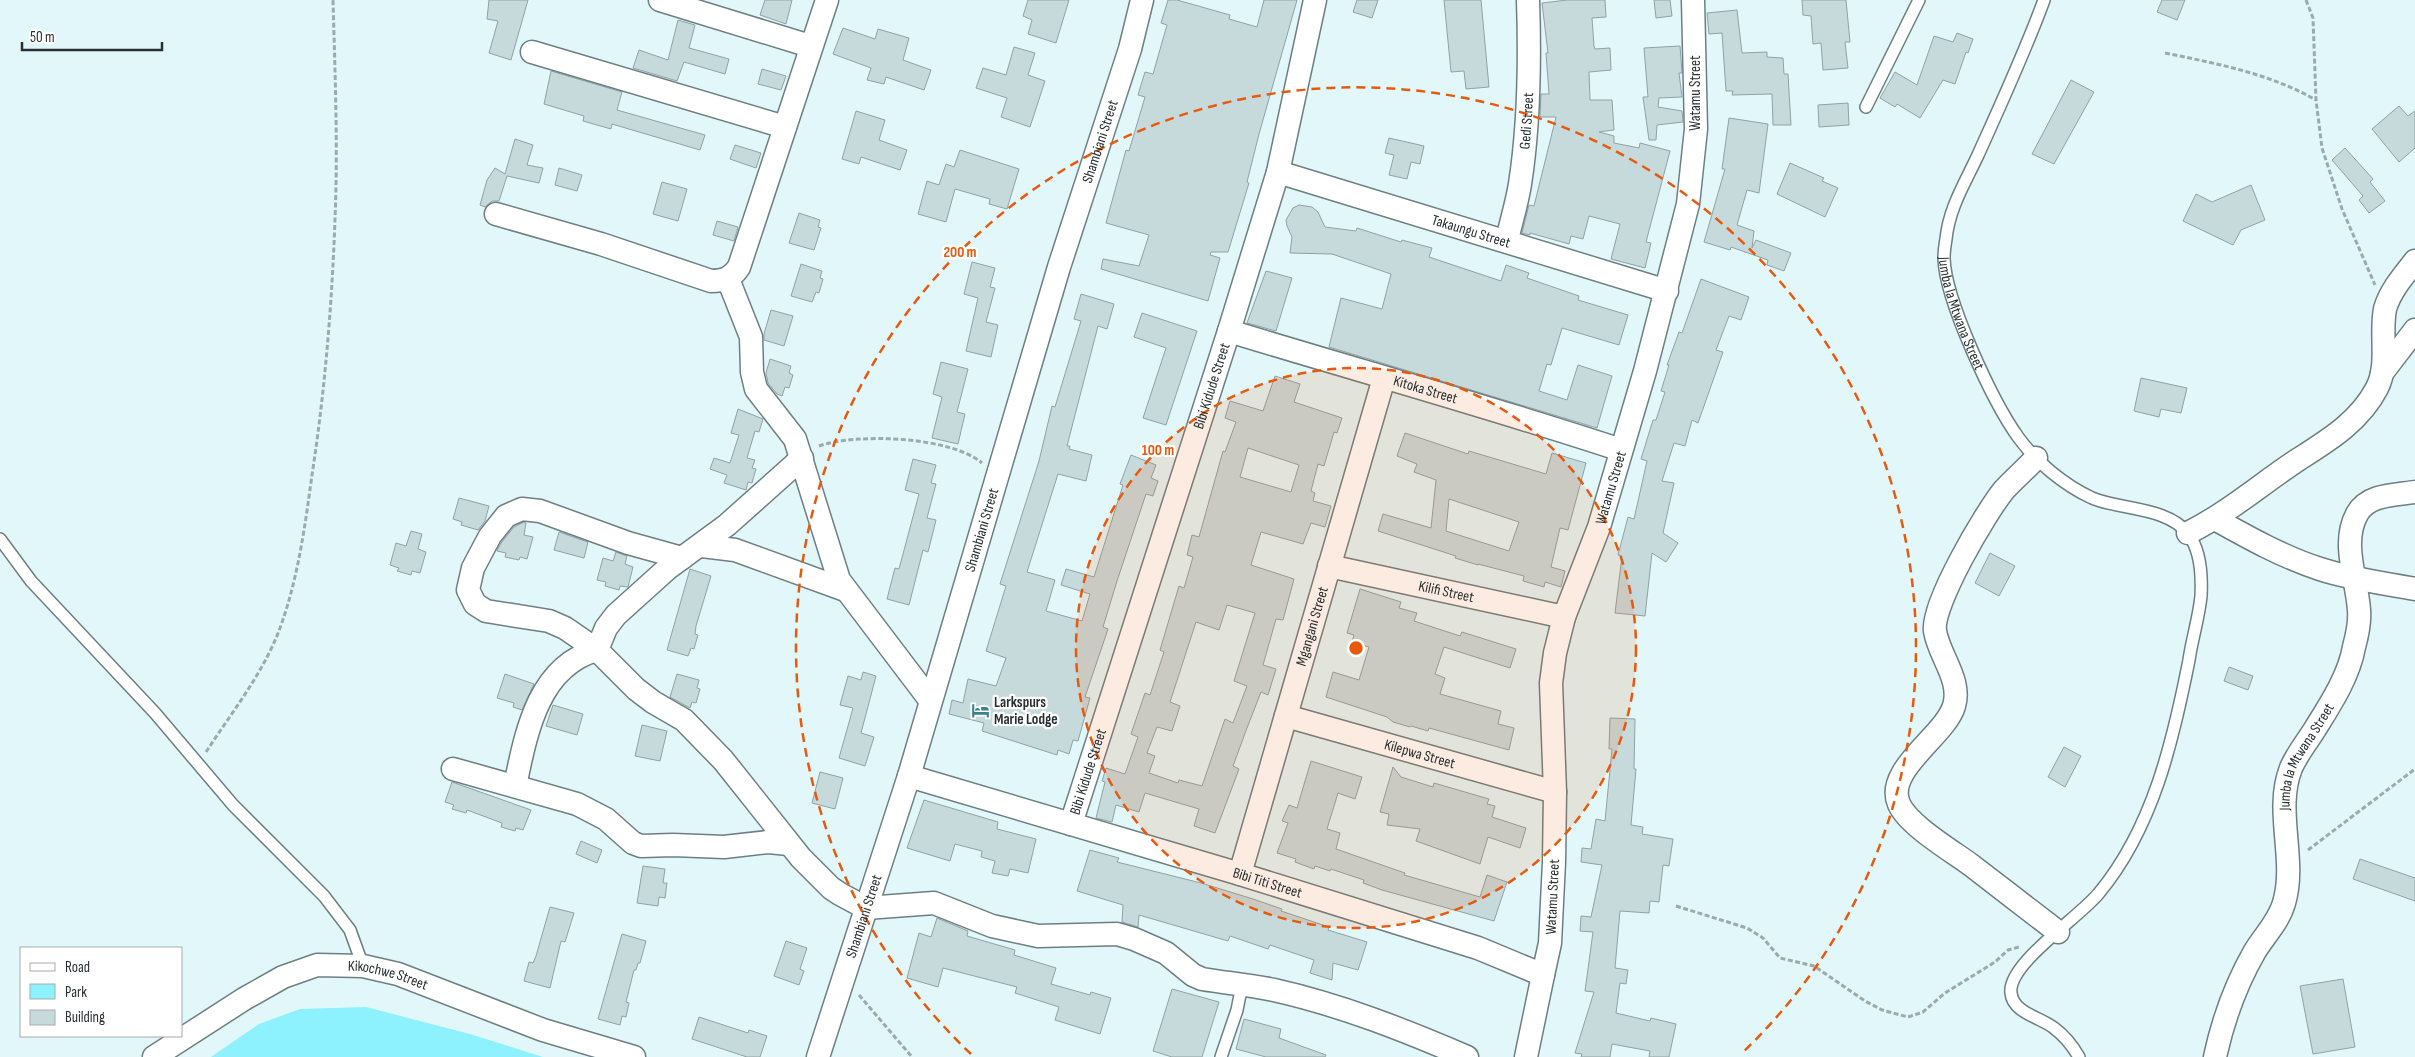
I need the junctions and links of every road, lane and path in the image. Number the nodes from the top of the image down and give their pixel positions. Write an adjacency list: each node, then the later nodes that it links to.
1 (333, 0): 48 (path)
2 (827, 0): 11 (street)
3 (1142, 0): 31 (street, Shambiani Street)
4 (1315, 0): 17 (street, Bibi Kidude Street)
5 (1528, 0): 19 (street, Gedi Street)
6 (1693, 0): 22 (street, Watamu Street)
7 (1919, 0): 15 (lane)
8 (2306, 0): 14 (path)
9 (2041, 1): 30 (lane, Jumba la Mtwana Street)
10 (670, 2): 11 (street)
11 (810, 46): 16 (street)
12 (532, 52): 16 (street)
13 (2165, 53): 14 (path)
14 (2316, 100): 23 (path)
15 (1866, 107)
16 (785, 127): 21 (street)
17 (1278, 172): 19 (street, Takaungu Street); 25 (street, Bibi Kidude Street)
18 (496, 214): 21 (street)
19 (1507, 240): 22 (street, Takaungu Street)
20 (2415, 260): 23 (street)
21 (728, 278): 29 (street)
22 (1667, 291): 28 (street, Watamu Street)
23 (2386, 308): 26 (street)
24 (2415, 330): 26 (street)
25 (1229, 331): 27 (street, Kitoka Street); 54 (street, Bibi Kidude Street)
26 (2382, 373): 33 (street)
27 (1384, 378): 28 (street, Kitoka Street); 38 (street, Mgangani Street)
28 (1621, 450): 42 (street, Watamu Street)
29 (802, 458): 31 (path); 36 (street); 41 (street)
30 (2036, 458): 34 (lane, Jumba la Mtwana Street); 60 (street)
31 (997, 477): 46 (street, Shambiani Street)
32 (2415, 492): 39 (street, Jumba la Mtwana Street)
33 (2215, 519): 34 (street); 39 (street)
34 (2188, 533): 60 (lane)
35 (0, 539): 48 (lane)
36 (702, 546): 37 (street); 41 (street)
37 (682, 558): 43 (street); 44 (street)
38 (1328, 566): 42 (street, Kilifi Street); 47 (street, Mgangani Street)
39 (2354, 578): 40 (street); 56 (street, Jumba la Mtwana Street)
40 (2415, 589)
41 (845, 590): 46 (street)
42 (1564, 617): 53 (street, Watamu Street)
43 (611, 620): 44 (street); 45 (street)
44 (565, 628): 45 (street)
45 (597, 650): 52 (street); 55 (street)
46 (930, 700): 51 (street, Shambiani Street)
47 (1286, 716): 53 (street, Kilepwa Street); 57 (street, Mgangani Street)
48 (198, 765): 61 (lane)
49 (453, 769): 52 (street)
50 (2415, 769): 56 (path)
51 (909, 776): 54 (street, Bibi Titi Street); 59 (street, Shambiani Street)
52 (515, 786): 55 (street)
53 (1555, 792): 62 (street, Watamu Street)
54 (1071, 824): 57 (street, Bibi Titi Street)
55 (789, 844): 59 (street)
56 (2287, 867): 73 (street, Jumba la Mtwana Street)
57 (1240, 874): 62 (street, Bibi Titi Street)
58 (1676, 906): 60 (path)
59 (866, 908): 63 (street, Shambiani Street); 64 (street)
60 (2050, 939): 72 (lane)
61 (363, 966): 65 (street, Kikochwe Street); 66 (street, Kikochwe Street)
62 (1543, 975): 71 (street)
63 (845, 978): 67 (street, Shambiani Street); 68 (path)
64 (1242, 985): 69 (lane); 70 (street)
65 (154, 1057)
66 (634, 1057)
67 (818, 1057)
68 (912, 1057)
69 (1221, 1057)
70 (1467, 1057)
71 (1526, 1057)
72 (2079, 1057)
73 (2215, 1057)

